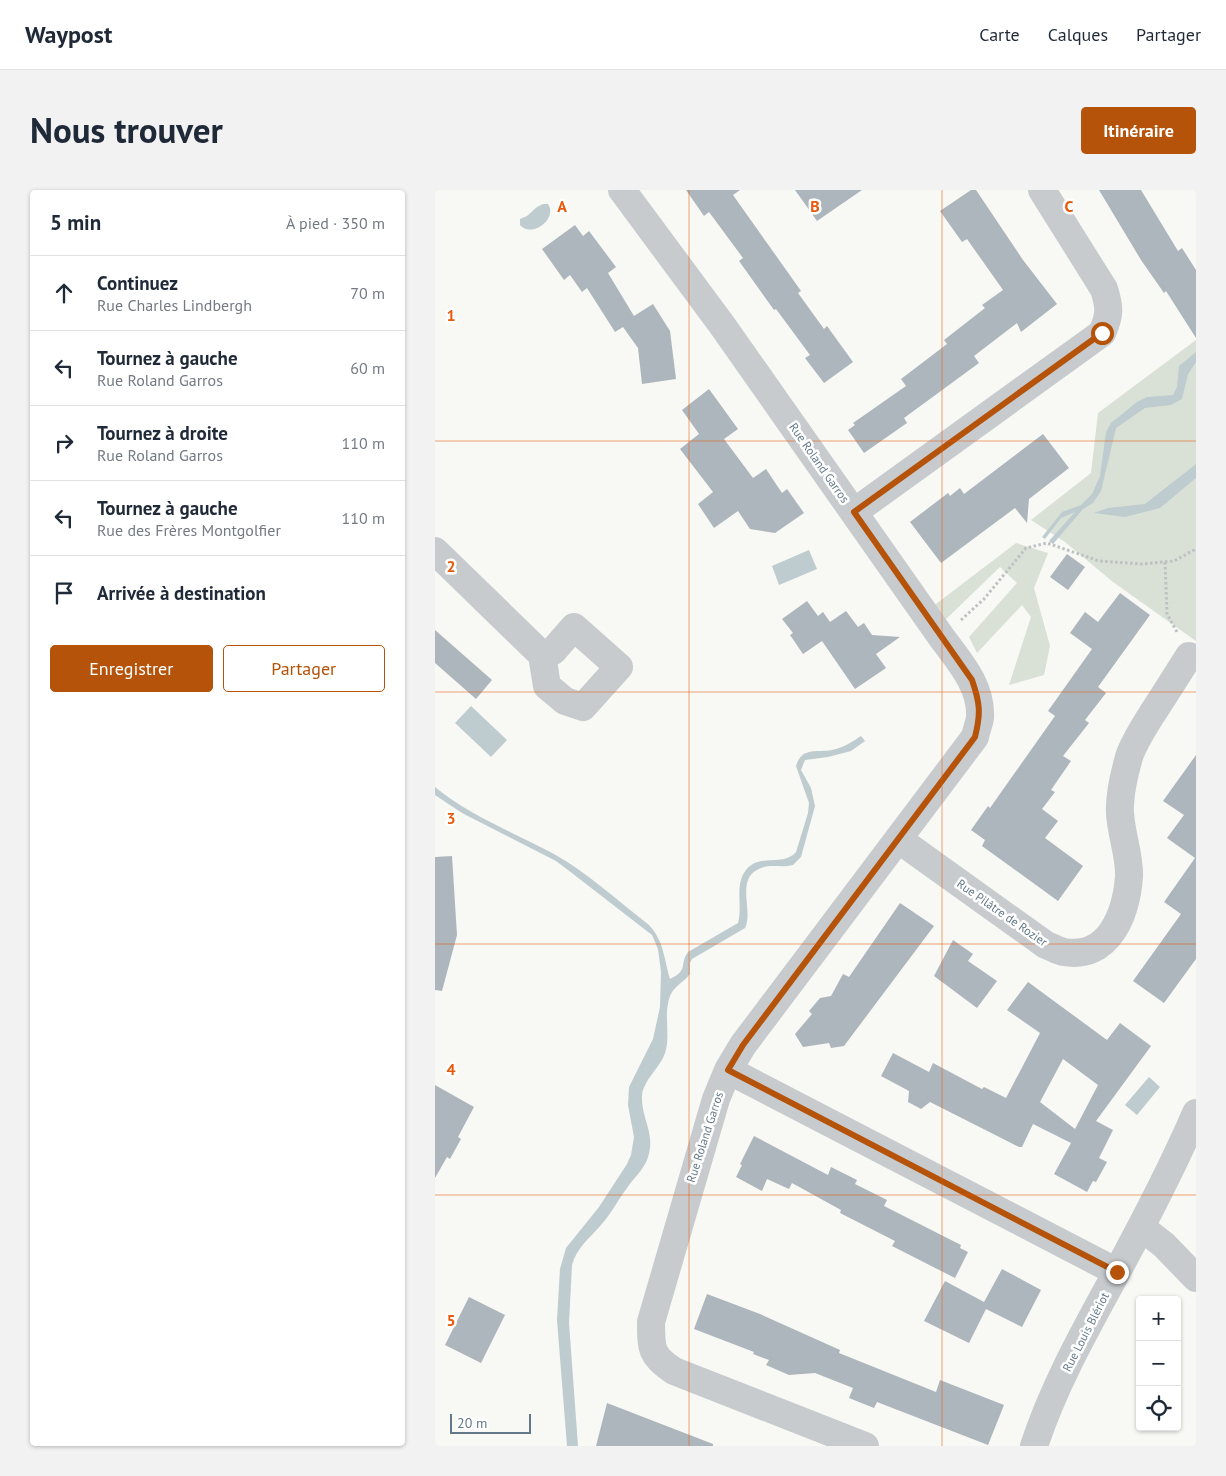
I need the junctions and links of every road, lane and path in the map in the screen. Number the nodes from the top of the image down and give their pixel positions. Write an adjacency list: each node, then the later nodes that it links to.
1 (622, 190): 3 (street, Rue Roland Garros)
2 (1042, 190): 3 (street)
3 (854, 512): 7 (street, Rue Roland Garros)
4 (1196, 549): 6 (path)
5 (435, 551): 8 (street)
6 (1165, 562): 7 (path); 9 (path)
7 (942, 638): 10 (street, Rue Roland Garros)
8 (542, 655)
9 (1189, 656): 10 (street, Rue Pilâtre de Rozier)
10 (898, 839): 11 (street, Rue Roland Garros)
11 (728, 1070): 14 (street); 17 (street, Rue Roland Garros)
12 (1196, 1113): 13 (street, Rue Louis Blériot)
13 (1141, 1227): 14 (street, Rue Louis Blériot); 15 (street)
14 (1117, 1272): 16 (street, Rue Louis Blériot)
15 (1196, 1278)
16 (1037, 1445)
17 (865, 1446)

